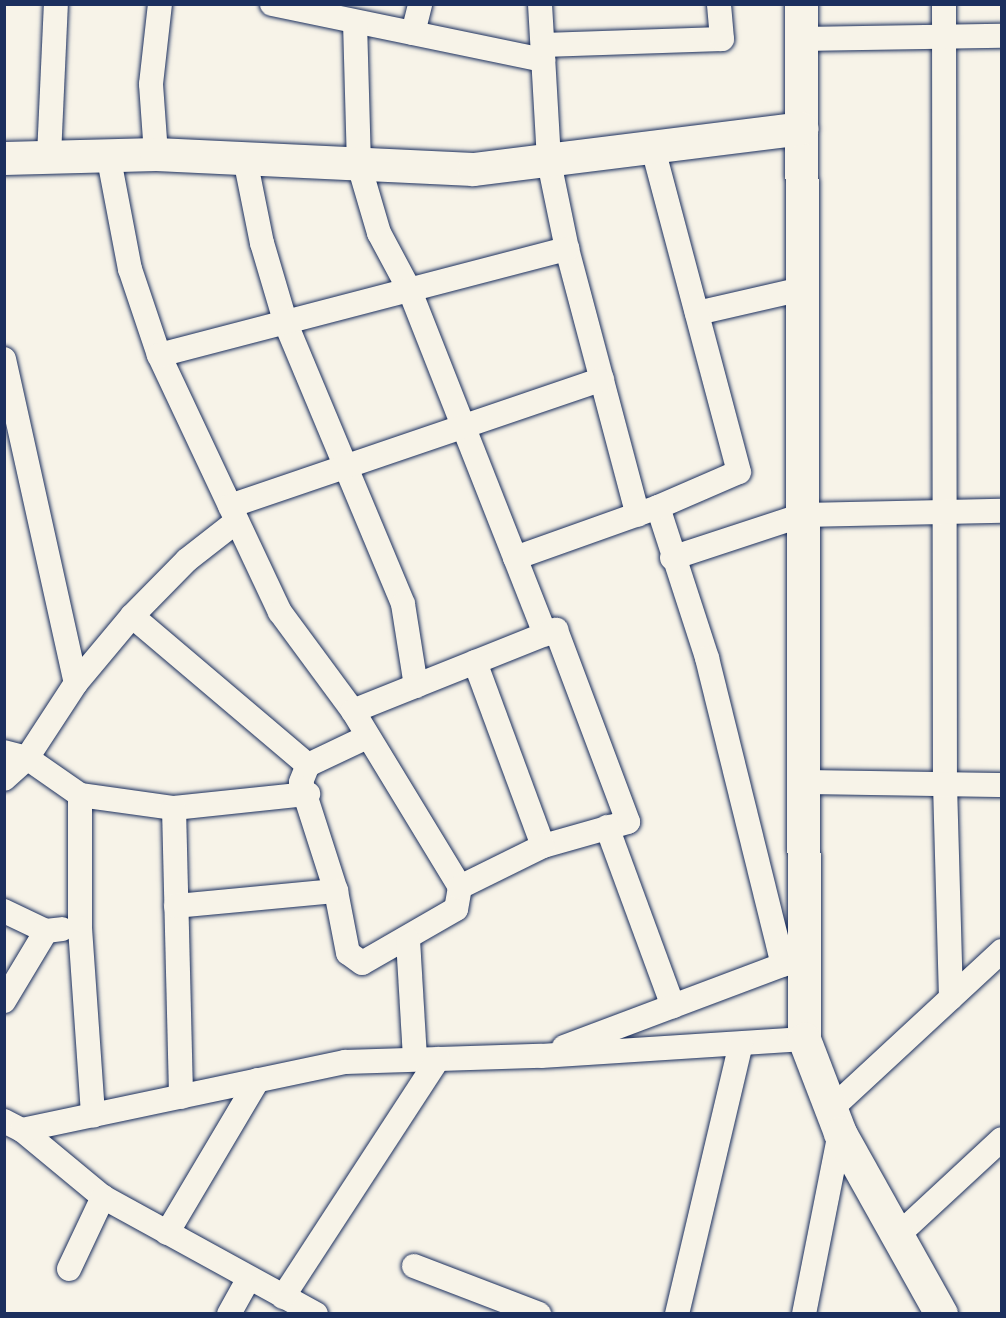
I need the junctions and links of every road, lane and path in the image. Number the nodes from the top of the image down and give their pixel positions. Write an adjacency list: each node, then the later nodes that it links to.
1 (56, 4): 20 (street)
2 (160, 4): 19 (street)
3 (272, 4): 9 (street)
4 (420, 4): 11 (street)
5 (540, 4): 15 (street)
6 (719, 4): 15 (street)
7 (801, 4): 14 (street)
8 (949, 7): 13 (street)
9 (302, 8): 10 (street)
10 (355, 22): 11 (street); 24 (street)
11 (413, 33): 15 (street)
12 (1002, 36): 13 (street)
13 (944, 37): 14 (street); 37 (street)
14 (801, 39): 16 (street)
15 (543, 53): 23 (street)
16 (801, 128): 17 (street); 26 (street)
17 (653, 148): 23 (street); 28 (street)
18 (108, 154): 19 (street); 20 (street); 30 (street)
19 (156, 154): 22 (street)
20 (49, 156): 21 (street)
21 (4, 158)
22 (245, 159): 24 (street); 29 (street)
23 (549, 162): 24 (street); 25 (street)
24 (359, 165): 27 (street)
25 (567, 249): 27 (street); 32 (street)
26 (802, 288): 28 (street); 39 (street)
27 (410, 291): 29 (street); 33 (street)
28 (697, 313): 35 (street)
29 (286, 324): 30 (street); 34 (street)
30 (159, 355): 38 (street)
31 (4, 359): 45 (street)
32 (602, 379): 33 (street); 35 (street)
33 (463, 427): 34 (street); 40 (street)
34 (346, 466): 38 (street); 46 (street)
35 (648, 511): 40 (street); 41 (street)
36 (1002, 511): 37 (street)
37 (947, 512): 39 (street); 53 (street)
38 (233, 514): 42 (street); 47 (street)
39 (803, 515): 41 (street); 52 (street)
40 (515, 558): 43 (street)
41 (672, 558): 68 (street)
42 (132, 616): 45 (street); 50 (street)
43 (545, 634): 44 (street); 58 (street)
44 (475, 662): 46 (street); 59 (street)
45 (76, 683): 49 (street)
46 (416, 686): 47 (street)
47 (354, 711): 48 (street)
48 (367, 737): 50 (street); 60 (street)
49 (16, 755): 51 (street); 56 (street)
50 (308, 765): 55 (street)
51 (4, 779)
52 (803, 782): 53 (street); 68 (street)
53 (945, 784): 54 (street); 69 (street)
54 (1002, 785)
55 (308, 794): 57 (street); 61 (street)
56 (80, 795): 57 (street); 64 (street)
57 (174, 808): 62 (street)
58 (607, 827): 59 (street); 71 (street)
59 (543, 846): 60 (street)
60 (460, 887): 66 (street)
61 (336, 891): 62 (street); 66 (street)
62 (176, 906): 77 (street)
63 (10, 920): 65 (street)
64 (80, 928): 65 (street); 78 (street)
65 (46, 930): 70 (street)
66 (408, 940): 75 (street)
67 (1002, 951): 69 (street)
68 (793, 961): 71 (street); 72 (street)
69 (951, 998): 79 (street)
70 (4, 1001)
71 (673, 1006): 74 (street)
72 (804, 1039): 73 (street); 79 (street)
73 (741, 1044): 74 (street); 92 (street)
74 (541, 1056): 75 (street)
75 (426, 1059): 76 (street); 88 (street)
76 (258, 1080): 77 (street); 83 (street)
77 (181, 1097): 78 (street)
78 (93, 1116): 80 (street)
79 (835, 1122): 84 (street); 93 (street)
80 (11, 1131): 82 (street)
81 (1002, 1139): 84 (street)
82 (103, 1197): 83 (street); 86 (street)
83 (167, 1233): 87 (street)
84 (896, 1237): 94 (street)
85 (414, 1266): 91 (street)
86 (69, 1269)
87 (249, 1278): 88 (street); 89 (street)
88 (284, 1298): 90 (street)
89 (229, 1314)
90 (316, 1314)
91 (539, 1314)
92 (677, 1314)
93 (804, 1314)
94 (941, 1314)

